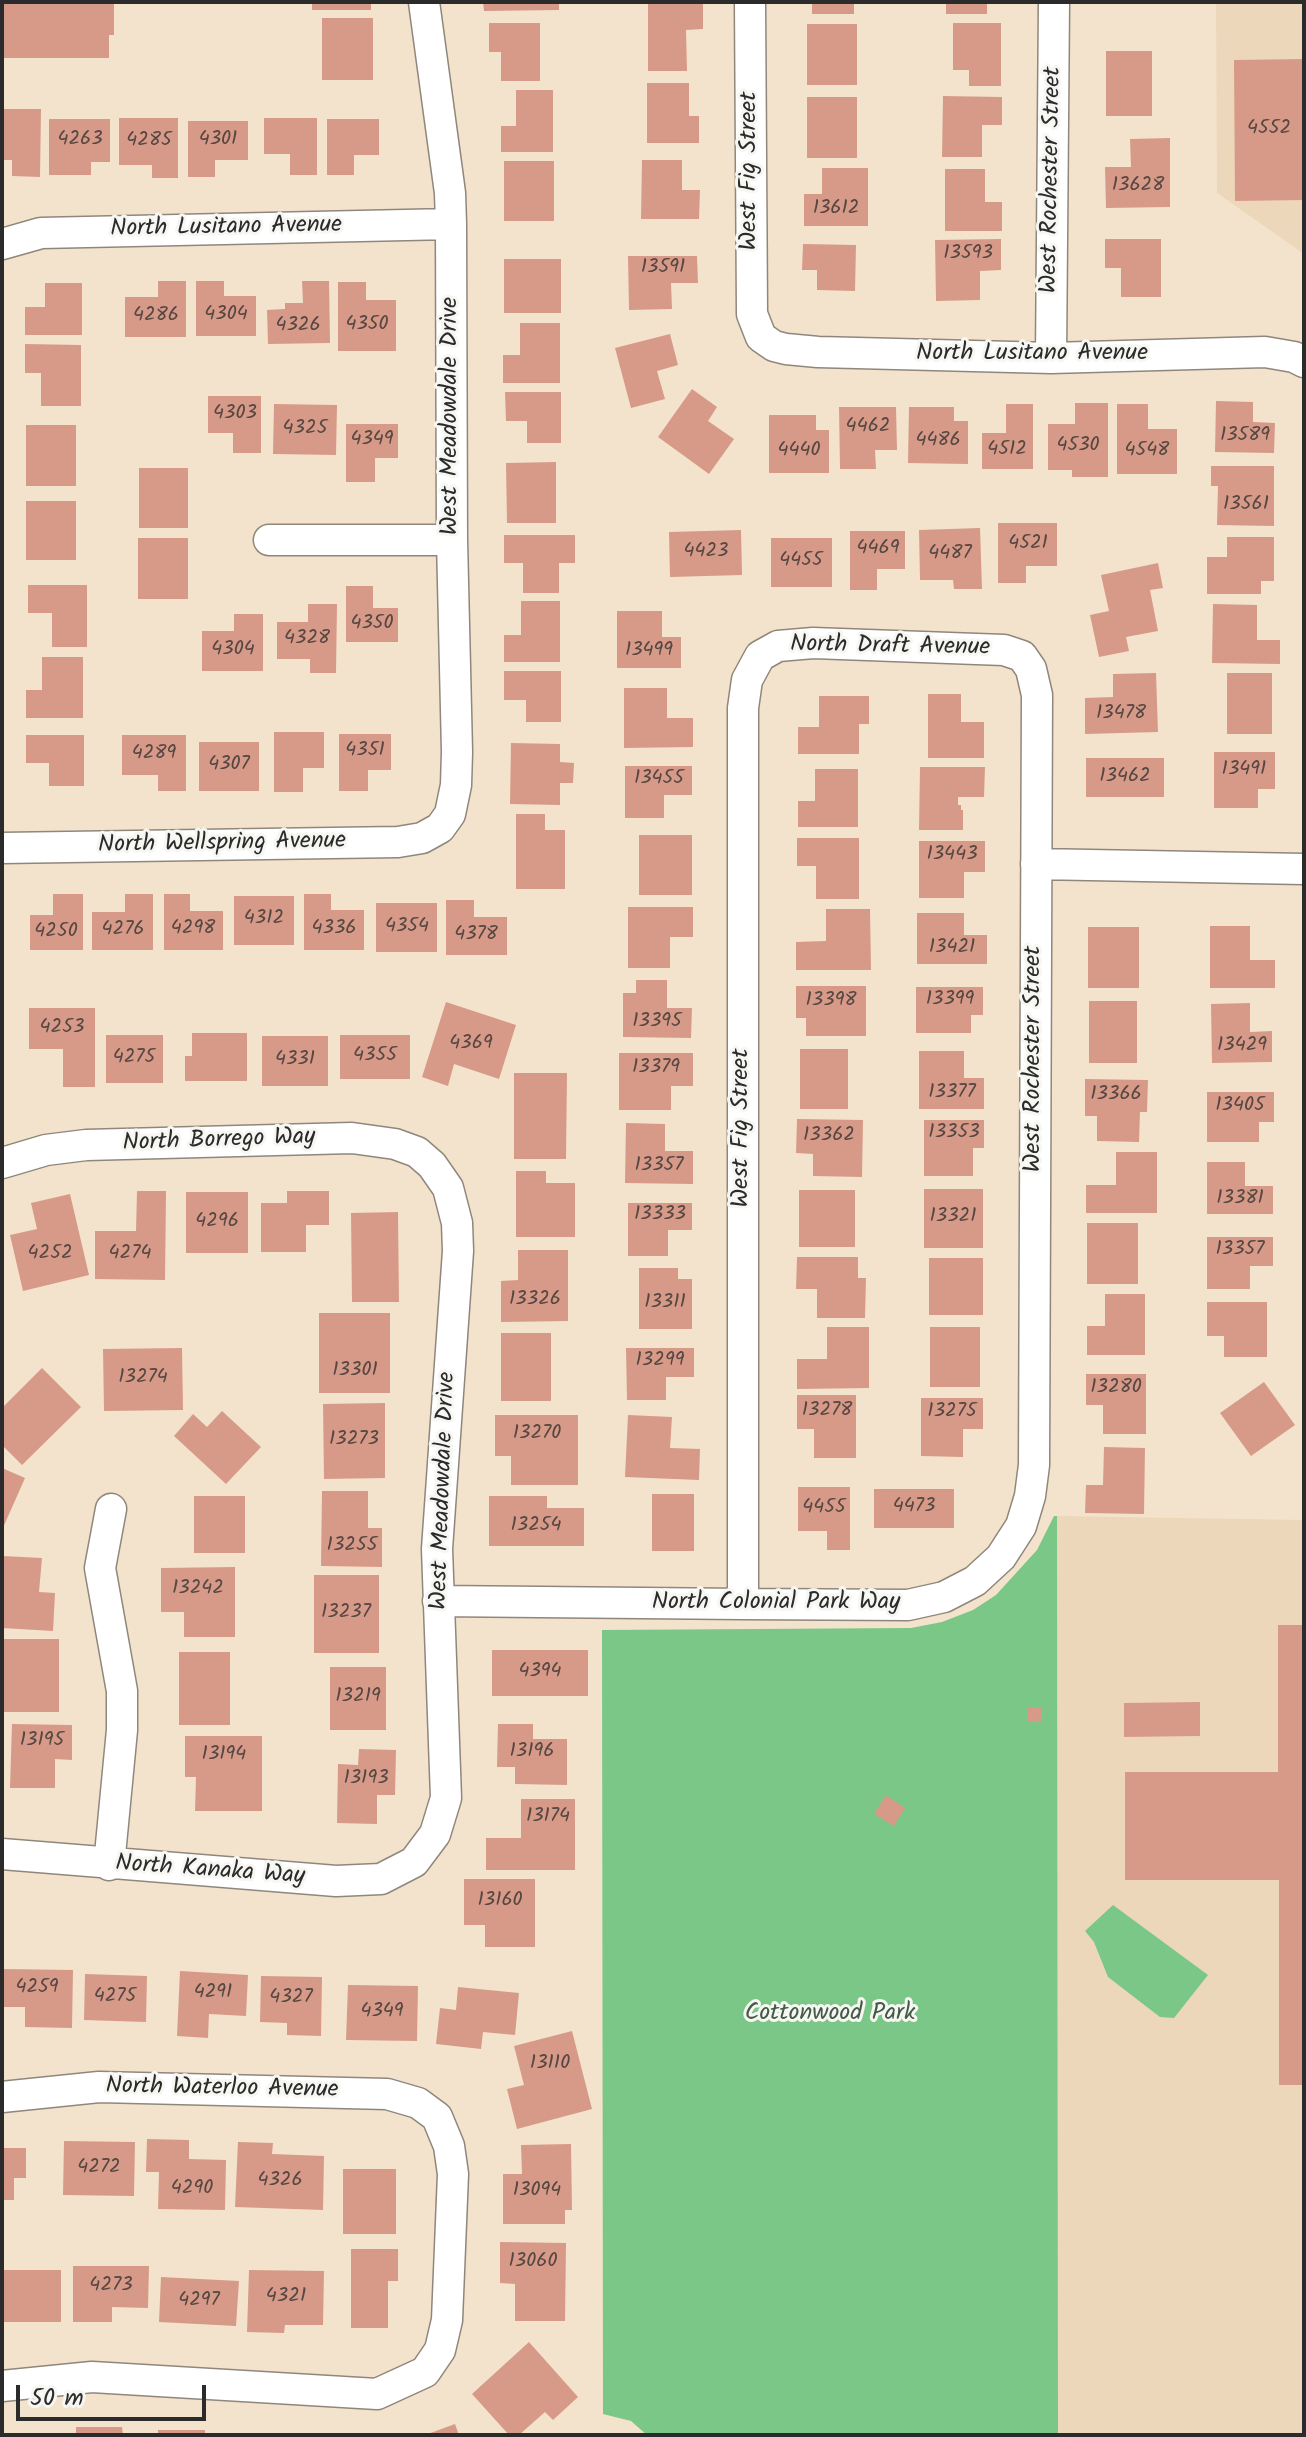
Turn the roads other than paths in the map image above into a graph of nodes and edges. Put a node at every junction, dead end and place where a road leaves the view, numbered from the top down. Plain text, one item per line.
1 (424, 2) edge
2 (750, 2) edge
3 (1054, 2) edge
4 (451, 224) junction
5 (2, 244) edge
6 (761, 337) joint
7 (1051, 358) junction
8 (1304, 362) edge
9 (269, 540) dead end
10 (452, 540) junction
11 (760, 656) joint
12 (1022, 656) joint
13 (440, 828) joint
14 (2, 848) edge
15 (1036, 864) junction
16 (1304, 869) edge
17 (4, 1155) edge
18 (432, 1165) joint
19 (1034, 1465) joint
20 (111, 1509) dead end
21 (438, 1601) junction
22 (743, 1604) junction
23 (2, 1854) edge
24 (414, 1862) joint
25 (109, 1865) junction
26 (2, 2097) edge
27 (2, 2386) edge

1 - 4 street, West Meadowdale Drive
2 - 6 street, West Fig Street
3 - 7 street, West Rochester Street
4 - 5 street, North Lusitano Avenue
4 - 10 street, West Meadowdale Drive
6 - 7 street, North Lusitano Avenue
7 - 8 street, North Lusitano Avenue
9 - 10 street
10 - 13 street, West Meadowdale Drive
11 - 12 street, North Draft Avenue
11 - 22 street, West Fig Street
12 - 15 street, West Rochester Street
13 - 14 street, North Wellspring Avenue
15 - 16 street
15 - 19 street, West Rochester Street
17 - 18 street, North Borrego Way
18 - 21 street, West Meadowdale Drive
19 - 22 street, North Colonial Park Way
20 - 25 street
21 - 22 street, North Colonial Park Way
21 - 24 street, West Meadowdale Drive
23 - 25 street, North Kanaka Way
24 - 25 street, North Kanaka Way
26 - 27 street, North Waterloo Avenue

